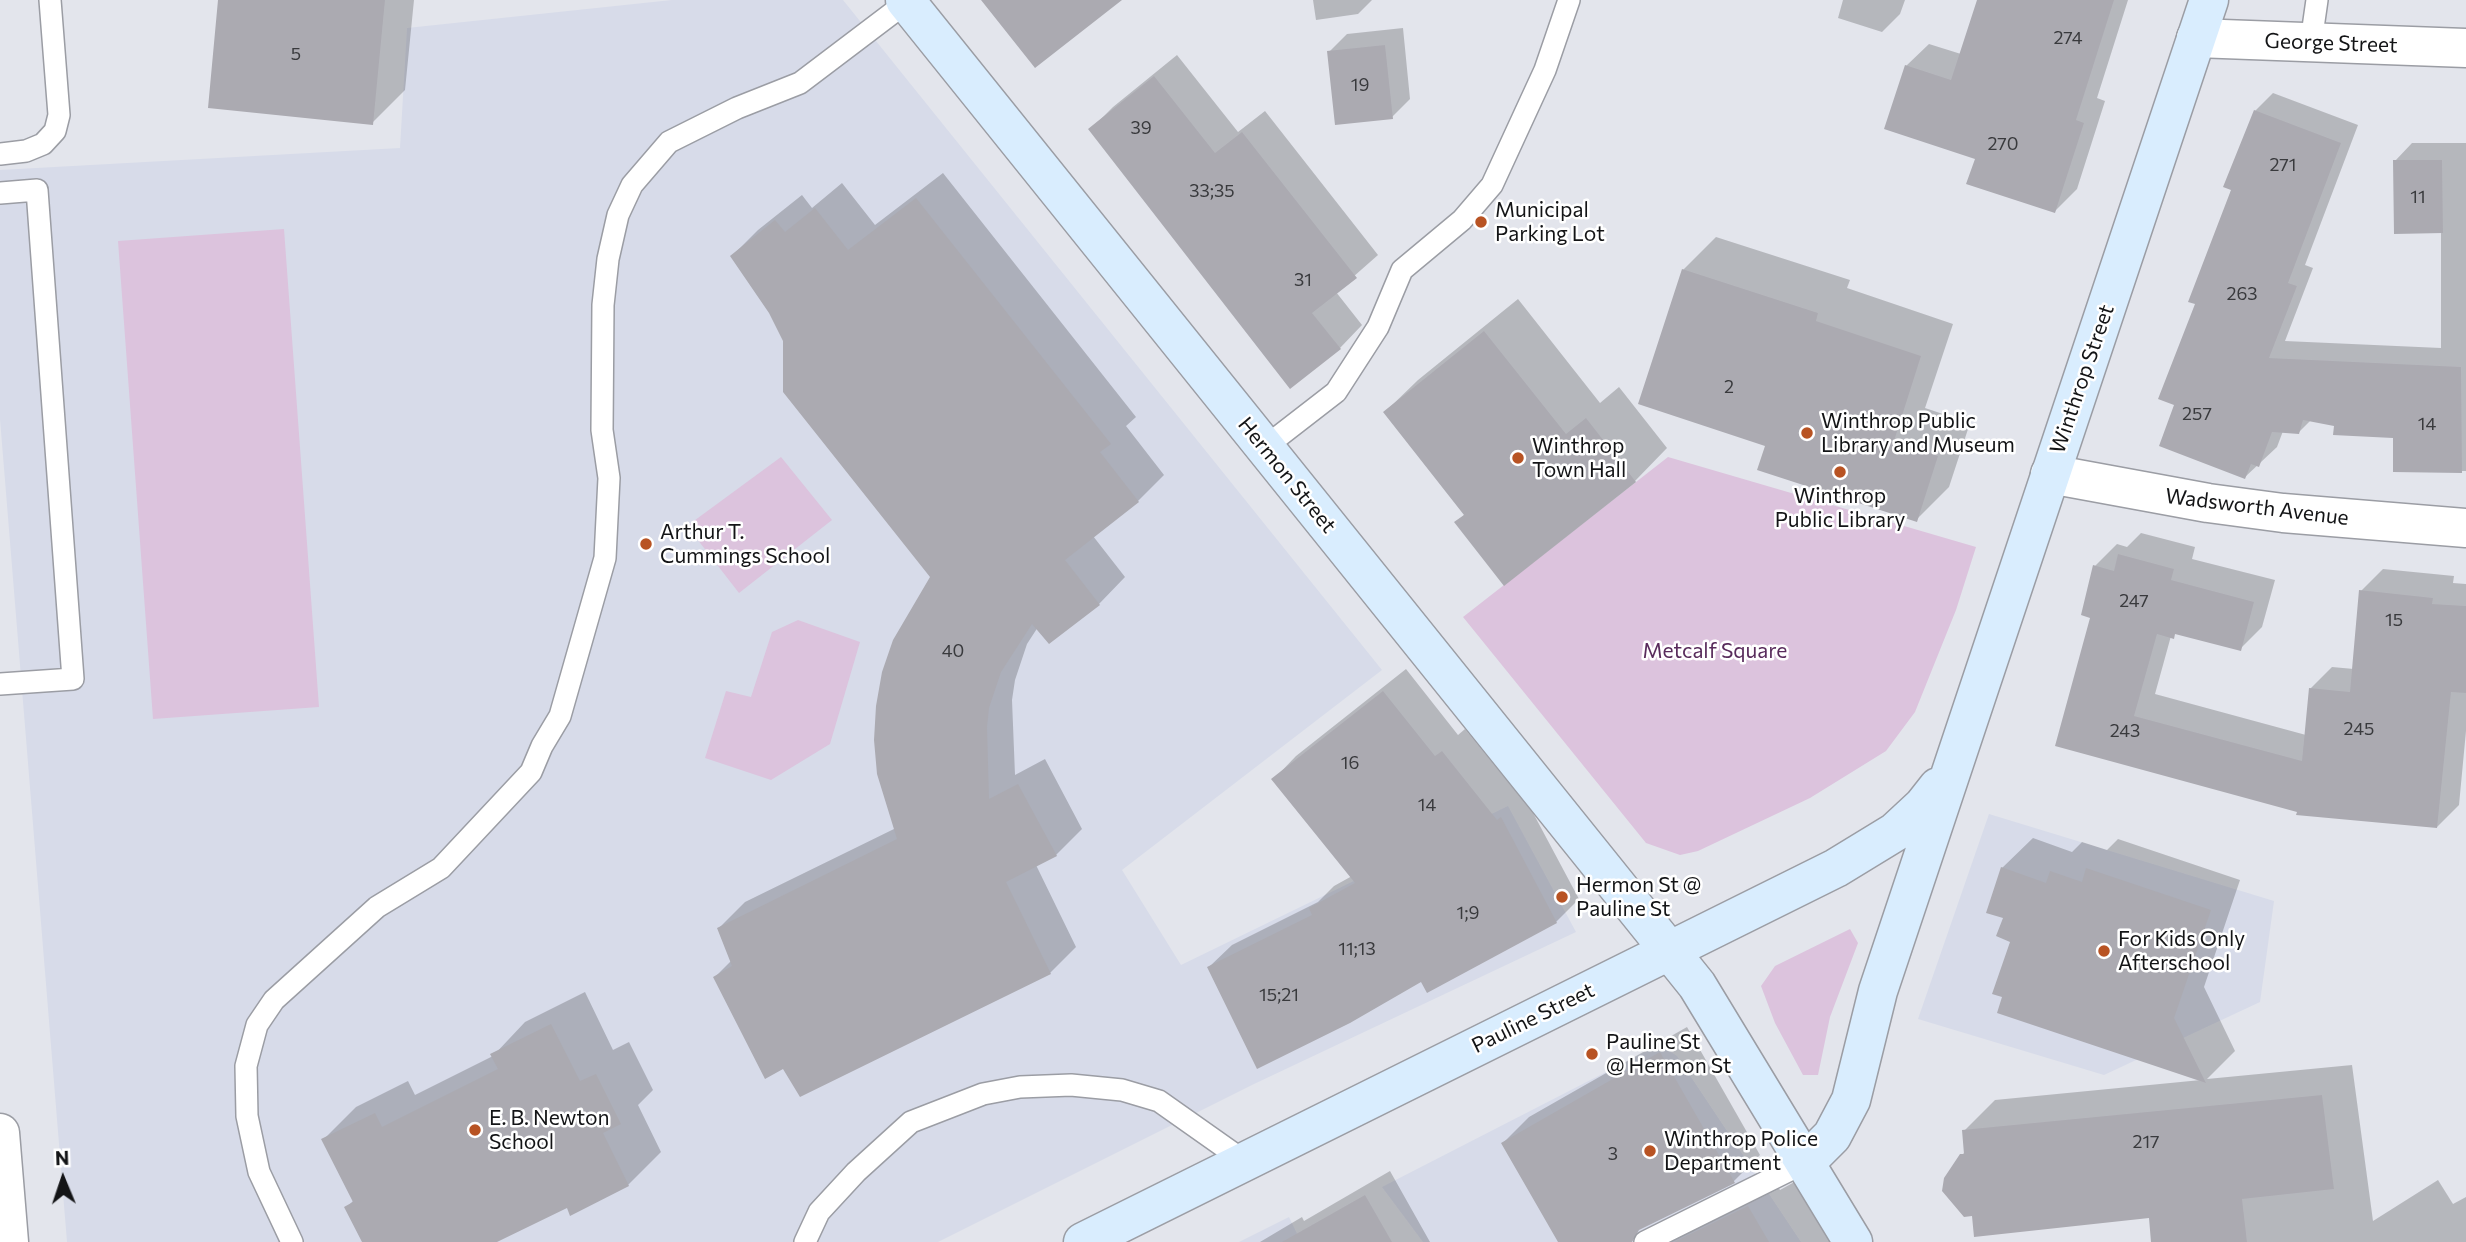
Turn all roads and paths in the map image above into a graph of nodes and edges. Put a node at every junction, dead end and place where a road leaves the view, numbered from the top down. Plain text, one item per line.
1 (50, 0) edge
2 (1569, 0) edge
3 (2209, 0) edge
4 (2317, 0) edge
5 (906, 1) edge
6 (2196, 38) junction
7 (2311, 42) junction
8 (2466, 48) edge
9 (0, 154) edge
10 (0, 193) edge
11 (1265, 447) junction
12 (2050, 474) junction
13 (2466, 528) edge
14 (0, 684) edge
15 (1955, 758) junction
16 (1670, 950) junction
17 (0, 1133) edge
18 (1244, 1161) junction
19 (1806, 1162) junction
20 (9, 1242) edge
21 (292, 1242) edge
22 (805, 1242) edge
23 (1083, 1242) edge
24 (1645, 1242) edge
25 (1853, 1242) edge

1 - 9 lane
2 - 11 lane
3 - 6 main road, Winthrop Street
4 - 7 lane
5 - 11 main road, Hermon Street
5 - 21 lane
6 - 7 street, George Street
6 - 12 main road, Winthrop Street
7 - 8 street, George Street
10 - 14 lane
11 - 16 main road, Hermon Street
12 - 13 street, Wadsworth Avenue
12 - 15 main road, Winthrop Street
15 - 16 main road, Pauline Street
15 - 19 main road
16 - 18 main road, Pauline Street
16 - 19 main road
17 - 20 street
18 - 22 lane
18 - 23 main road, Pauline Street
19 - 24 lane
19 - 25 main road

